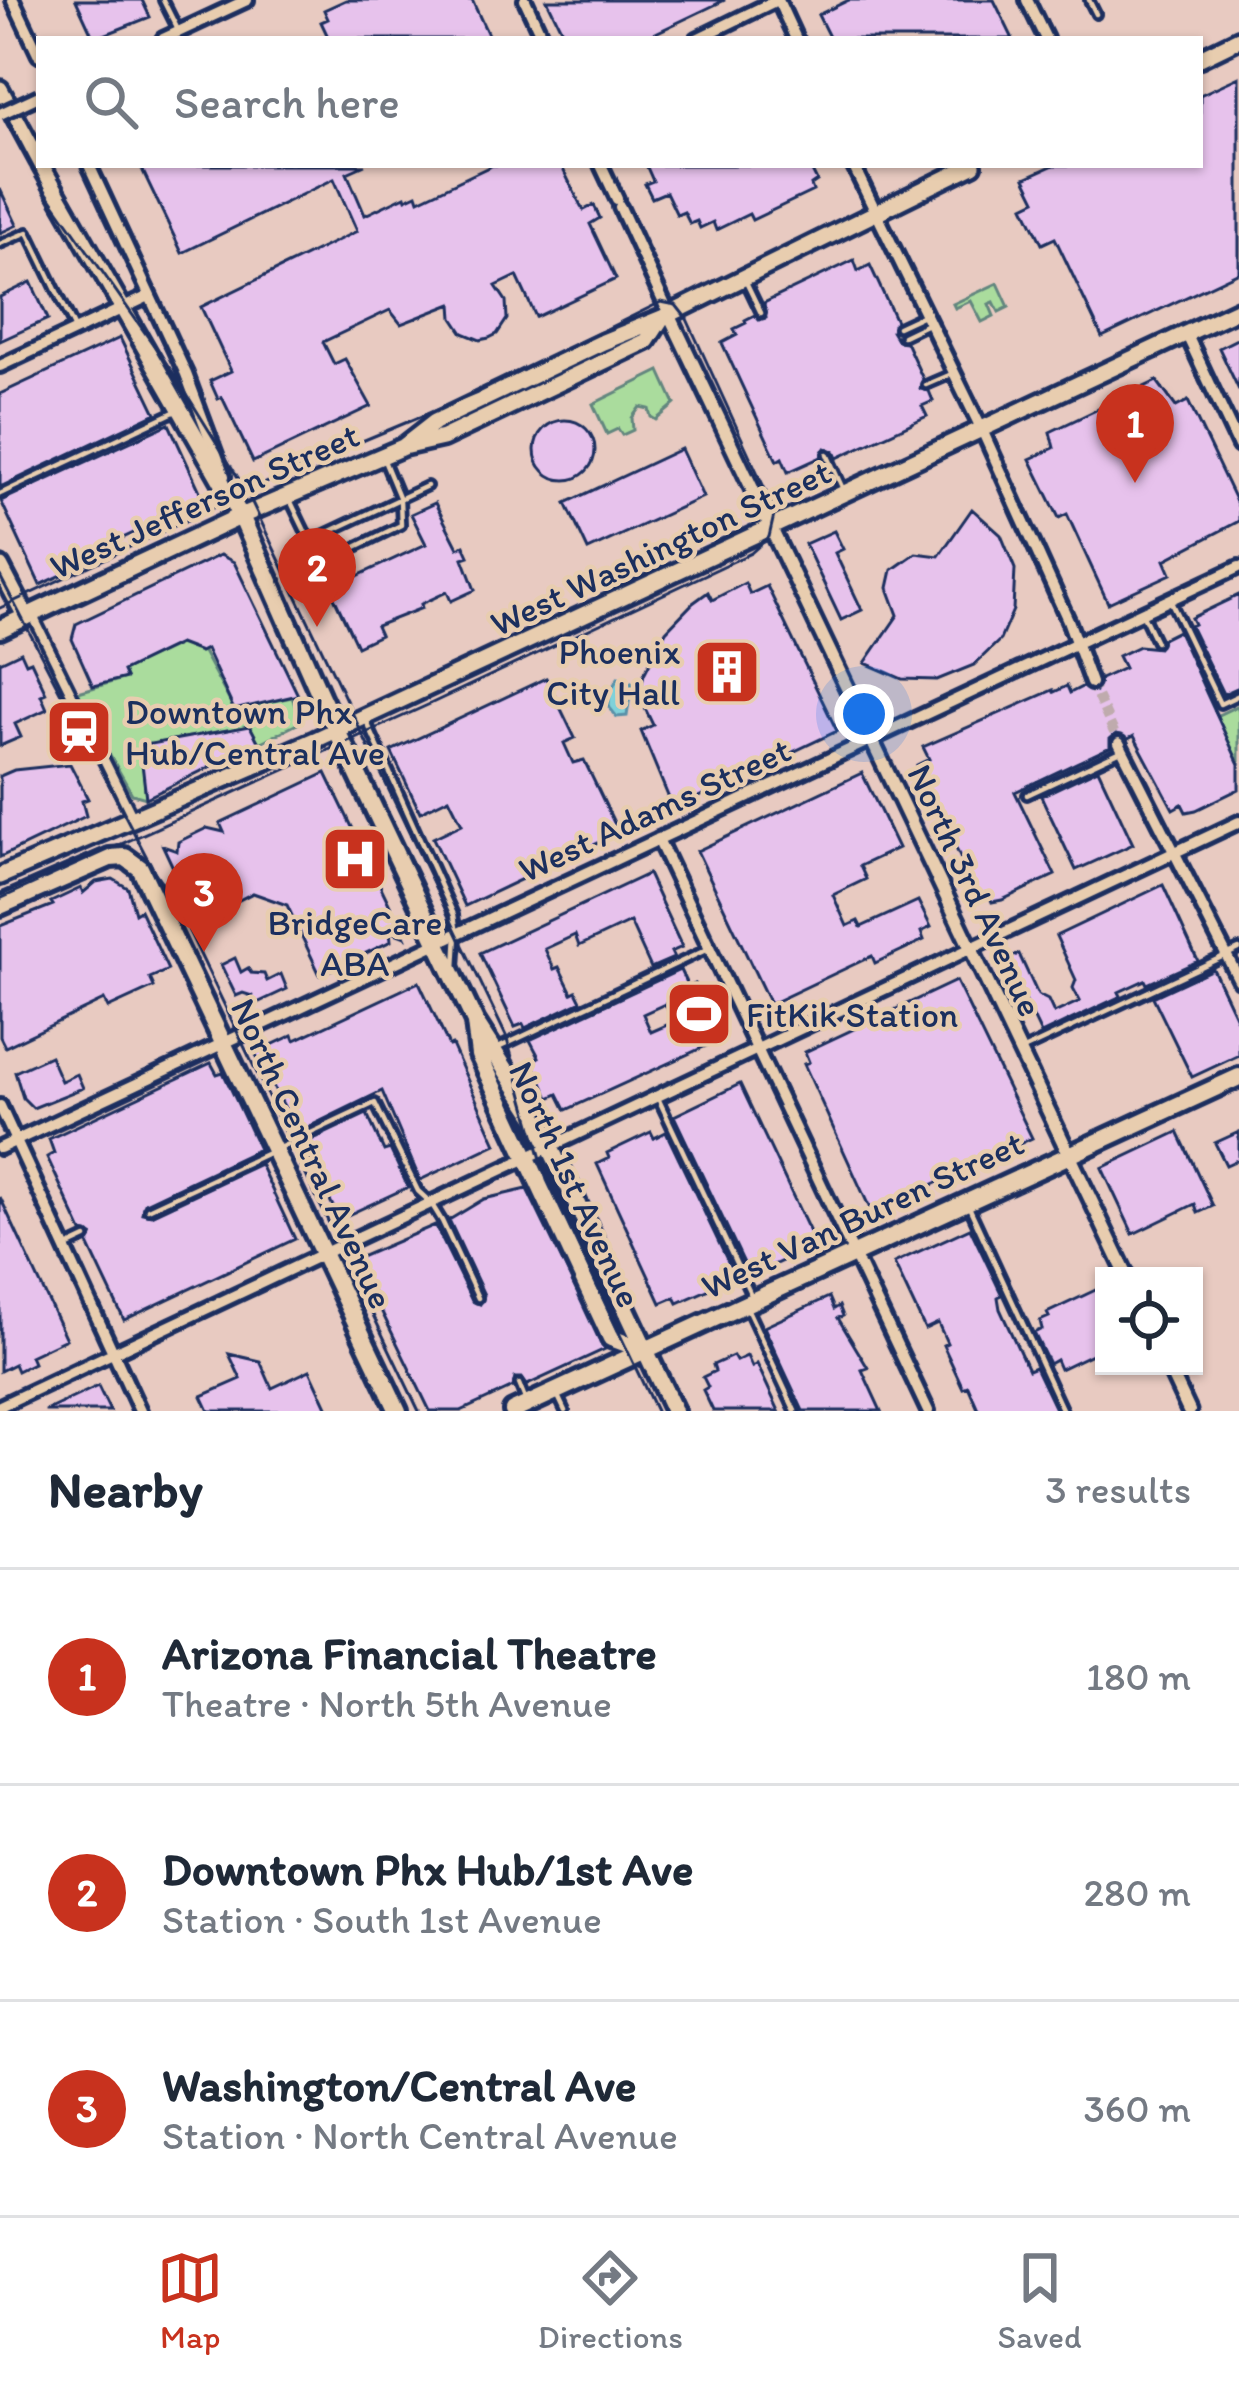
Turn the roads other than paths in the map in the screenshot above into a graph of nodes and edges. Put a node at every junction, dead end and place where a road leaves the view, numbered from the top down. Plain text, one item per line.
1 (13, 0) edge
2 (164, 0) edge
3 (247, 0) edge
4 (525, 0) edge
5 (777, 0) edge
6 (1027, 0) edge
7 (1089, 0) edge
8 (1096, 14) dead end
9 (178, 32) junction
10 (169, 36) edge
11 (542, 36) edge
12 (703, 36) edge
13 (795, 36) edge
14 (1045, 36) edge
15 (1239, 39) edge
16 (36, 49) edge
17 (1203, 57) edge
18 (0, 89) edge
19 (36, 97) edge
20 (0, 114) edge
21 (36, 156) edge
22 (43, 168) edge
23 (90, 168) edge
24 (602, 168) edge
25 (854, 168) edge
26 (967, 168) edge
27 (875, 212) junction
28 (0, 244) edge
29 (744, 276) junction
30 (149, 296) junction
31 (124, 308) junction
32 (1239, 309) edge
33 (761, 313) dead end
34 (666, 316) junction
35 (928, 318) junction
36 (898, 327) dead end
37 (76, 331) junction
38 (1186, 334) junction
39 (903, 336) dead end
40 (0, 366) edge
41 (955, 373) junction
42 (926, 385) dead end
43 (178, 410) junction
44 (982, 430) junction
45 (1239, 446) edge
46 (826, 454) dead end
47 (382, 455) junction
48 (427, 486) dead end
49 (230, 490) junction
50 (0, 494) edge
51 (845, 494) junction
52 (288, 497) junction
53 (400, 499) junction
54 (241, 516) junction
55 (773, 529) junction
56 (310, 541) junction
57 (0, 567) edge
58 (1239, 567) edge
59 (0, 584) edge
60 (1170, 600) junction
61 (1142, 613) junction
62 (25, 617) junction
63 (0, 628) edge
64 (1156, 642) dead end
65 (1076, 644) junction
66 (1091, 683) tunnel mouth
67 (1239, 695) edge
68 (364, 716) junction
69 (337, 729) junction
70 (873, 741) junction
71 (1121, 747) joint
72 (1027, 795) dead end
73 (134, 819) junction
74 (1239, 822) edge
75 (658, 839) junction
76 (1173, 854) junction
77 (0, 876) edge
78 (0, 907) edge
79 (458, 934) junction
80 (439, 943) junction
81 (710, 948) junction
82 (970, 949) junction
83 (1233, 952) edge
84 (454, 974) junction
85 (1239, 980) edge
86 (475, 1022) junction
87 (224, 1043) junction
88 (495, 1049) junction
89 (757, 1049) junction
90 (1019, 1052) junction
91 (1239, 1077) edge
92 (657, 1096) junction
93 (0, 1106) edge
94 (16, 1141) junction
95 (551, 1147) junction
96 (0, 1148) edge
97 (275, 1150) junction
98 (1070, 1154) junction
99 (527, 1157) junction
100 (967, 1201) junction
101 (431, 1203) junction
102 (148, 1209) dead end
103 (86, 1238) dead end
104 (64, 1249) junction
105 (324, 1253) junction
106 (854, 1254) junction
107 (1122, 1267) edge
108 (478, 1298) dead end
109 (750, 1303) junction
110 (646, 1351) junction
111 (113, 1353) junction
112 (1172, 1375) edge
113 (518, 1384) dead end
114 (556, 1392) junction
115 (0, 1406) edge
116 (520, 1408) edge
117 (140, 1411) edge
118 (398, 1411) edge
119 (565, 1411) edge
120 (674, 1411) edge
121 (795, 1411) edge
122 (928, 1411) edge
123 (1063, 1411) edge
124 (1189, 1411) edge

1 - 16 street
2 - 9 lane
3 - 9 street
4 - 11 street
5 - 12 street
5 - 13 street
6 - 14 street
7 - 8 lane
9 - 10 street
15 - 17 main road
18 - 21 main road
19 - 20 street, bridge
22 - 31 main road
23 - 30 street
24 - 34 street
25 - 27 street
26 - 27 main road, West Jefferson Street
27 - 29 main road, West Jefferson Street
27 - 35 street
28 - 37 lane
29 - 33 lane
29 - 34 main road, West Jefferson Street
30 - 31 street
30 - 49 street
31 - 37 street
31 - 43 main road
32 - 38 main road, West Washington Street
34 - 47 main road, West Jefferson Street
34 - 55 street, North 3rd Avenue
35 - 36 lane
35 - 39 lane
35 - 41 street
37 - 40 street
38 - 44 main road, West Washington Street
38 - 45 street
41 - 42 lane
41 - 44 street
43 - 49 main road
43 - 50 lane
44 - 51 main road, West Washington Street
44 - 65 street
46 - 51 lane
47 - 52 main road, West Jefferson Street
47 - 53 lane
48 - 53 lane
49 - 54 main road
51 - 55 main road, West Washington Street
52 - 54 main road, West Jefferson Street
52 - 56 lane
53 - 56 lane
53 - 56 lane
54 - 62 main road, West Jefferson Street
54 - 69 main road, North 1st Avenue
55 - 68 main road, West Washington Street
55 - 70 street, North 3rd Avenue
57 - 62 main road
58 - 60 street, West Adams Street
59 - 62 main road
60 - 61 street, West Adams Street
60 - 67 lane
61 - 64 lane
61 - 65 street, West Adams Street
62 - 63 main road, West Jefferson Street
62 - 73 street
65 - 66 street
65 - 70 street, West Adams Street
68 - 69 main road, West Washington Street
68 - 79 lane
69 - 73 main road, West Washington Street
69 - 80 main road, North 1st Avenue
70 - 75 street, West Adams Street
70 - 82 street, North 3rd Avenue
71 - 72 lane
71 - 76 street
73 - 77 main road, West Washington Street
74 - 76 street
75 - 79 street, West Adams Street
75 - 81 street
76 - 82 street
76 - 83 street
78 - 87 main road, North Central Avenue
79 - 80 street, West Adams Street
79 - 84 lane
80 - 84 main road, North 1st Avenue
80 - 87 street, West Adams Street
81 - 88 lane
81 - 89 street
82 - 89 street
82 - 90 street, North 3rd Avenue
83 - 85 street
83 - 90 lane
84 - 86 main road, North 1st Avenue
86 - 88 main road, North 1st Avenue
86 - 99 main road, North 1st Avenue
87 - 94 street, West Adams Street
87 - 97 main road, North Central Avenue
88 - 95 main road, North 1st Avenue
89 - 92 street
89 - 106 street
90 - 98 street, North 3rd Avenue
91 - 98 main road, West Van Buren Street
92 - 95 street
92 - 109 lane
93 - 94 street
94 - 96 street, West Adams Street
94 - 104 street
95 - 99 street
95 - 110 main road, North 1st Avenue
97 - 101 lane
97 - 102 lane
97 - 105 main road, North Central Avenue
98 - 100 main road, West Van Buren Street
98 - 107 street, North 3rd Avenue
99 - 101 street
99 - 110 main road, North 1st Avenue
100 - 106 main road, West Van Buren Street
100 - 123 lane
101 - 105 street
101 - 108 lane
103 - 104 lane
104 - 111 street
105 - 111 street
105 - 118 main road, North Central Avenue
106 - 109 main road, West Van Buren Street
106 - 122 street
109 - 110 main road, West Van Buren Street
109 - 121 lane
110 - 114 main road, West Van Buren Street
110 - 120 main road, North 1st Avenue
111 - 115 street
111 - 117 street
112 - 124 street
113 - 116 lane
114 - 116 main road, West Van Buren Street
114 - 119 lane

